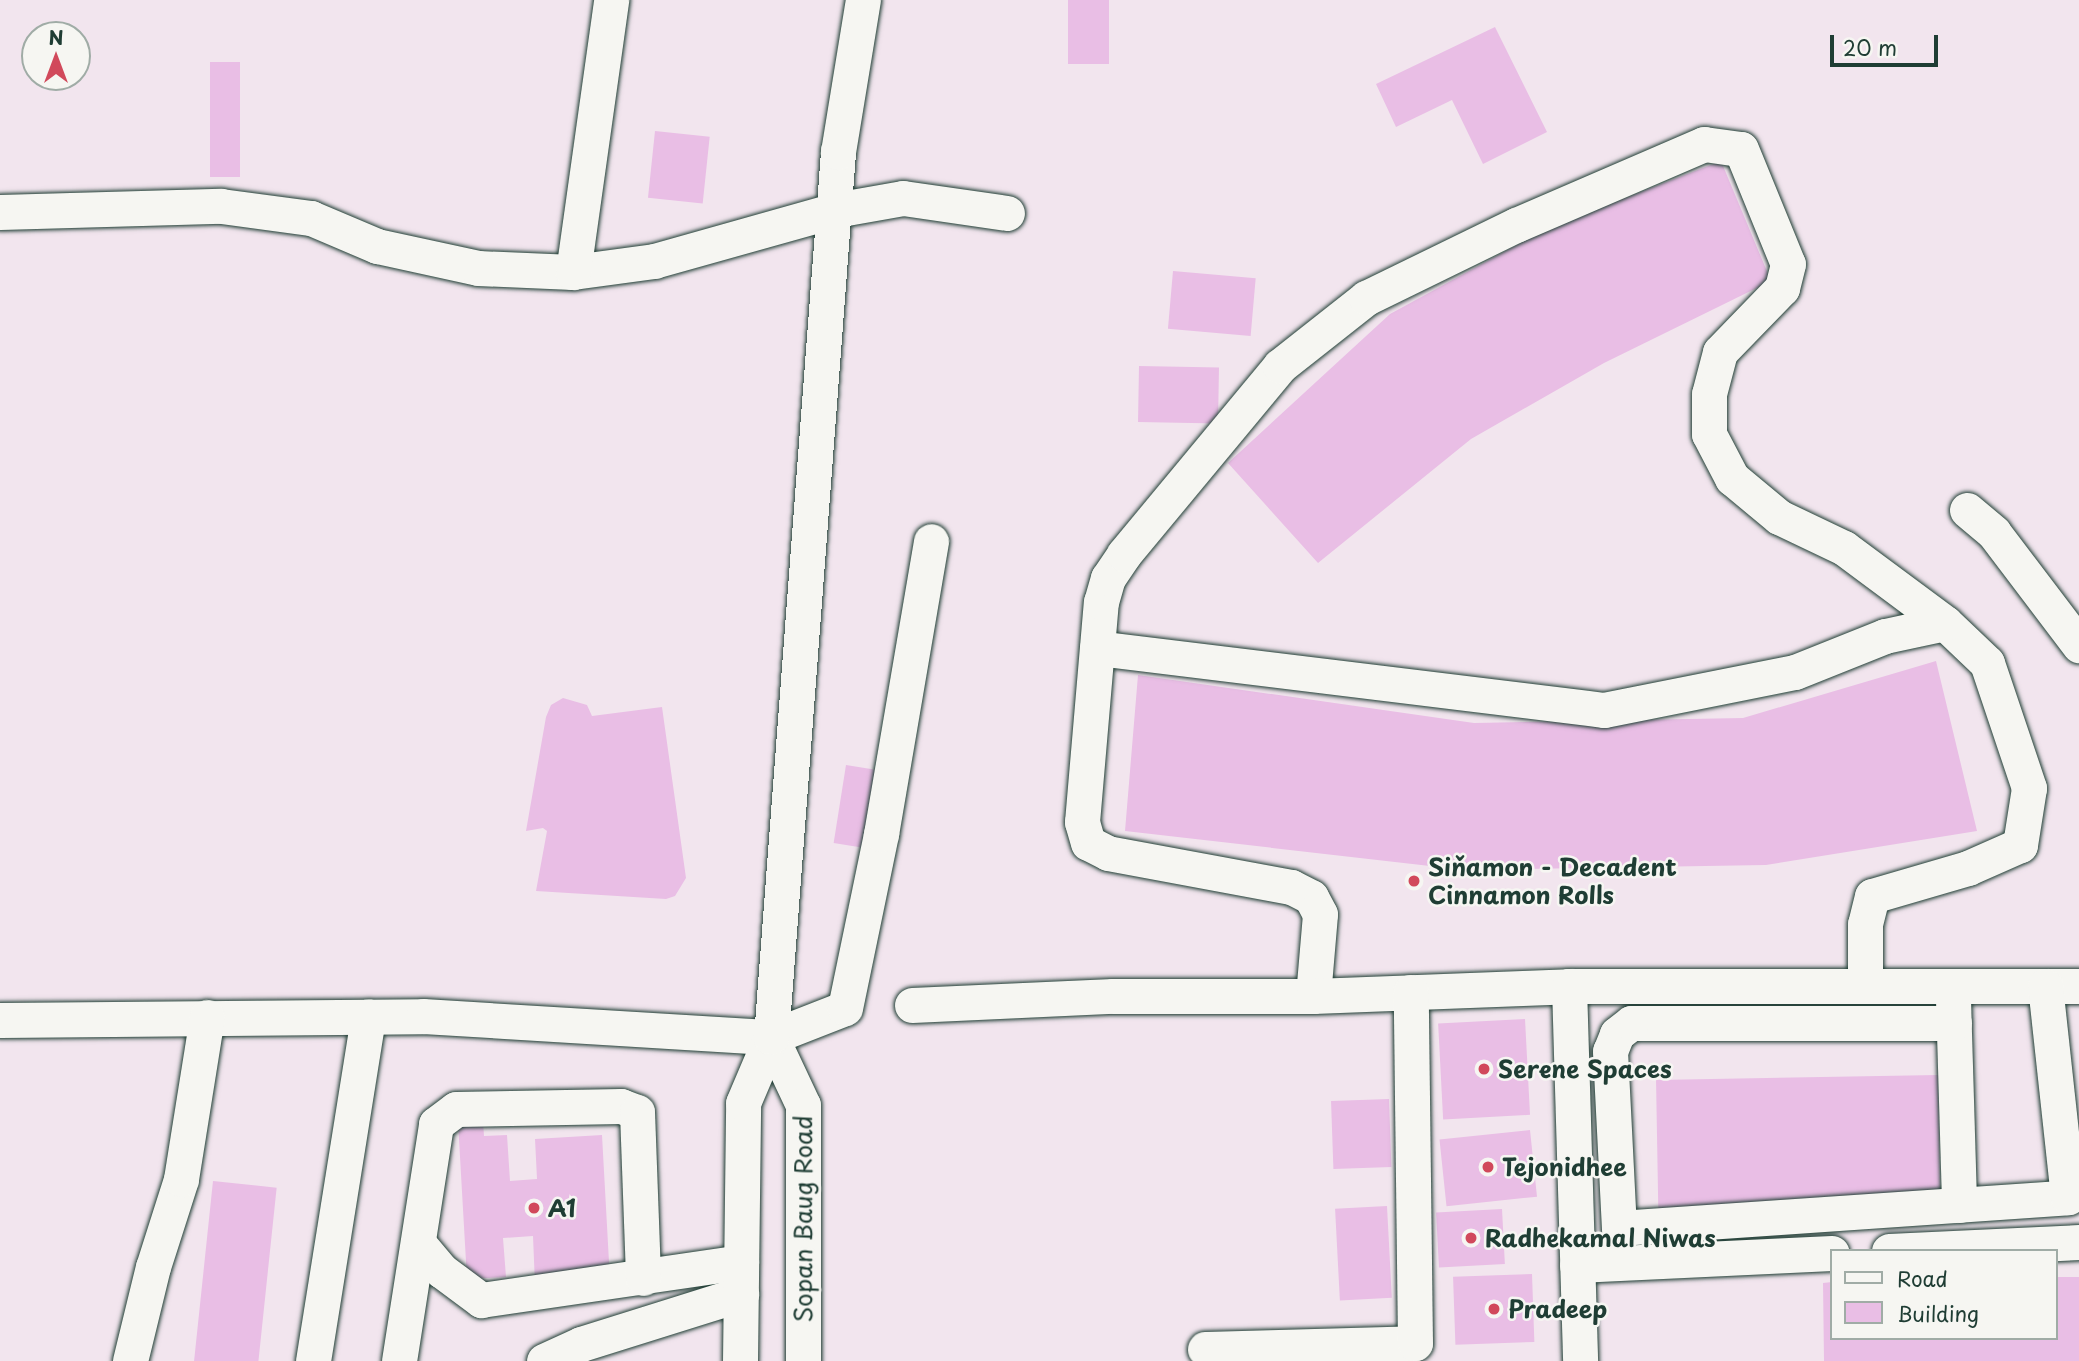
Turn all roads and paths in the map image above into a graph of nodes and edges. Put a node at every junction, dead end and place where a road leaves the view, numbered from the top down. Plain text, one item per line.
1 (611, 0) edge
2 (863, 0) edge
3 (835, 210) junction
4 (0, 212) edge
5 (1007, 213) dead end
6 (573, 272) junction
7 (1968, 510) dead end
8 (931, 541) dead end
9 (1945, 623) junction
10 (2079, 645) edge
11 (1097, 648) junction
12 (1569, 986) junction
13 (1865, 986) junction
14 (1953, 986) junction
15 (2045, 986) junction
16 (2079, 986) edge
17 (1411, 992) junction
18 (1313, 996) junction
19 (912, 1005) dead end
20 (368, 1016) junction
21 (207, 1017) junction
22 (0, 1020) edge
23 (1954, 1023) junction
24 (771, 1037) junction
25 (2073, 1197) edge
26 (1959, 1205) junction
27 (2079, 1242) edge
28 (419, 1244) junction
29 (1931, 1249) edge
30 (1830, 1253) edge
31 (1577, 1265) junction
32 (643, 1278) junction
33 (741, 1278) junction
34 (1205, 1349) dead end
35 (130, 1361) edge
36 (313, 1361) edge
37 (399, 1361) edge
38 (544, 1361) edge
39 (740, 1361) edge
40 (803, 1361) edge
41 (1580, 1361) edge

1 - 6 street
2 - 3 street
3 - 5 street
3 - 6 street
3 - 24 street
4 - 6 street
7 - 10 street
8 - 24 street
9 - 11 street
9 - 11 street
9 - 13 street
11 - 18 street
12 - 13 street
12 - 17 street
12 - 31 street
13 - 14 street
14 - 15 street
14 - 23 street
15 - 16 street
15 - 25 street
17 - 18 street
17 - 34 street
18 - 19 street
20 - 21 street
20 - 24 street
20 - 36 street
21 - 22 street
21 - 35 street
23 - 26 street
23 - 26 street
24 - 33 street
24 - 40 street, Sopan Baug Road
25 - 26 street
27 - 29 street
28 - 32 street
28 - 32 street
28 - 37 street
30 - 31 street
31 - 41 street
32 - 33 street
33 - 38 street
33 - 39 street

